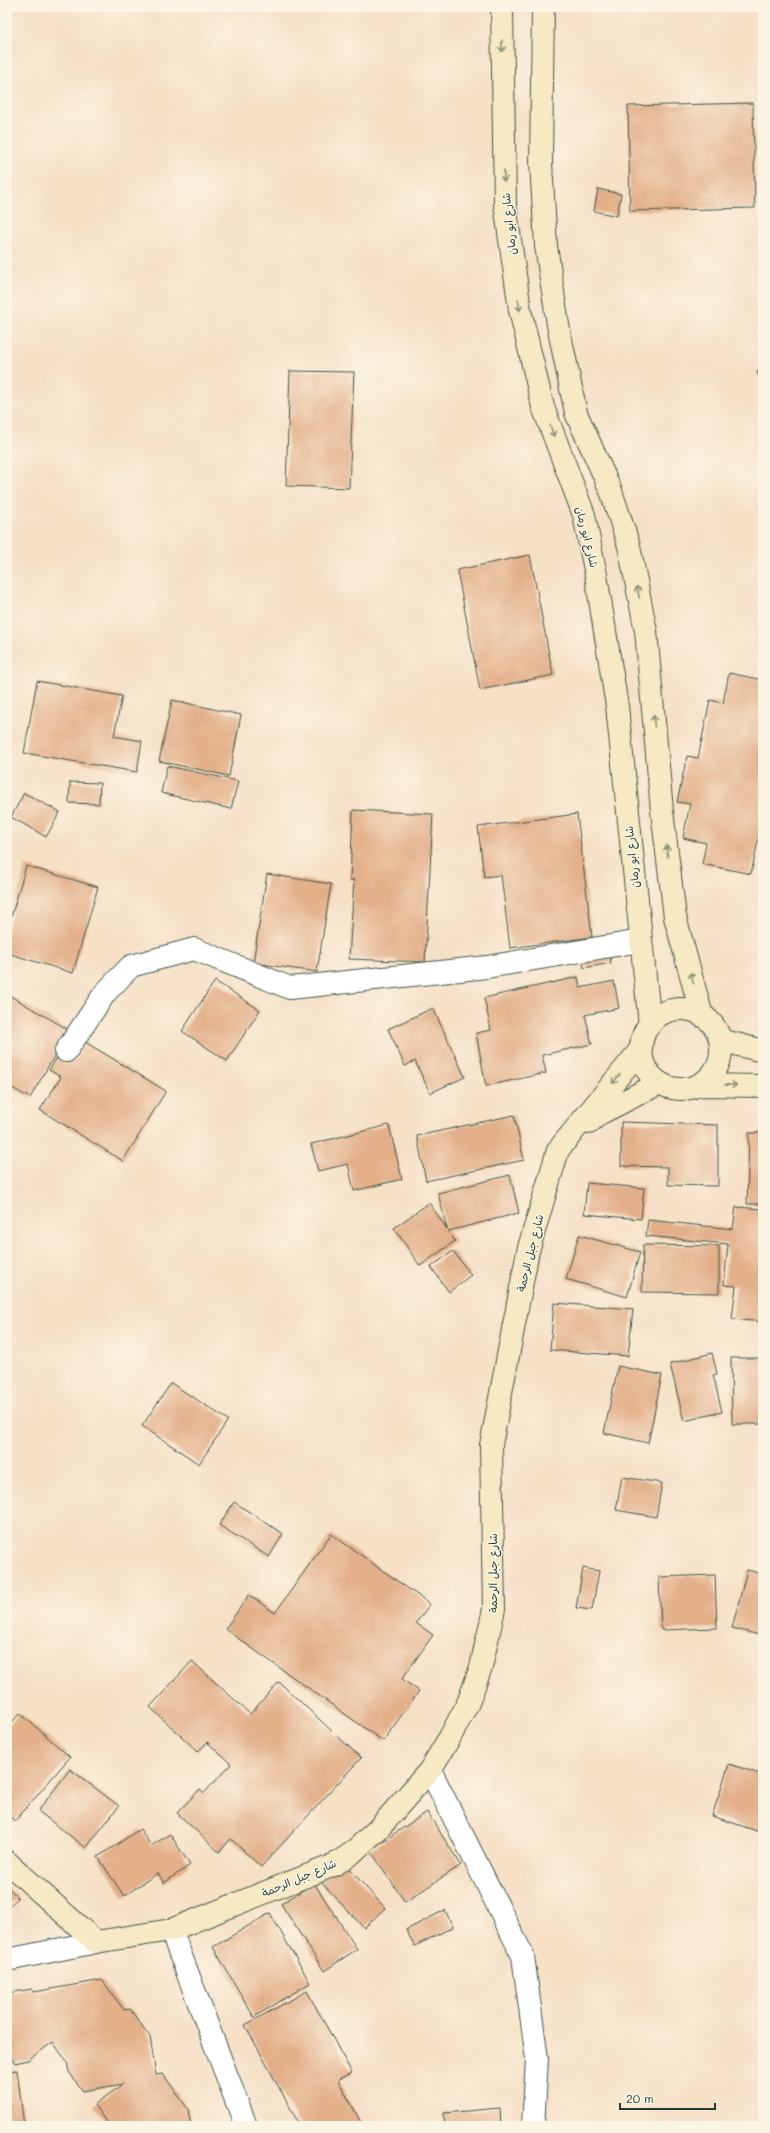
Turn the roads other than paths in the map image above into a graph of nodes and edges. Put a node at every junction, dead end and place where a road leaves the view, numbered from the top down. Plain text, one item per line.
1 (502, 7) edge
2 (543, 7) edge
3 (640, 941) junction
4 (702, 1016) junction
5 (650, 1025) junction
6 (720, 1040) junction
7 (641, 1049) junction
8 (66, 1051) dead end
9 (763, 1051) edge
10 (660, 1083) junction
11 (700, 1085) junction
12 (763, 1086) edge
13 (558, 1150) junction
14 (430, 1770) junction
15 (7, 1862) edge
16 (171, 1930) junction
17 (96, 1942) junction
18 (7, 1960) edge
19 (246, 2126) edge
20 (533, 2126) edge

1 -> 3 main road, شارع ابو رمان
4 -> 2 main road
3 - 5 main road, شارع ابو رمان
3 - 8 street
4 - 5 main road
4 - 6 main road
5 - 7 main road
6 - 9 main road
6 - 11 main road
7 - 10 main road
7 -> 13 main road
10 - 11 main road
10 - 13 main road
11 -> 12 main road
13 - 14 main road, شارع جبل الرحمة
14 - 16 main road, شارع جبل الرحمة
14 - 20 street
15 - 17 main road
16 - 17 main road, شارع جبل الرحمة
16 - 19 street
17 - 18 street

